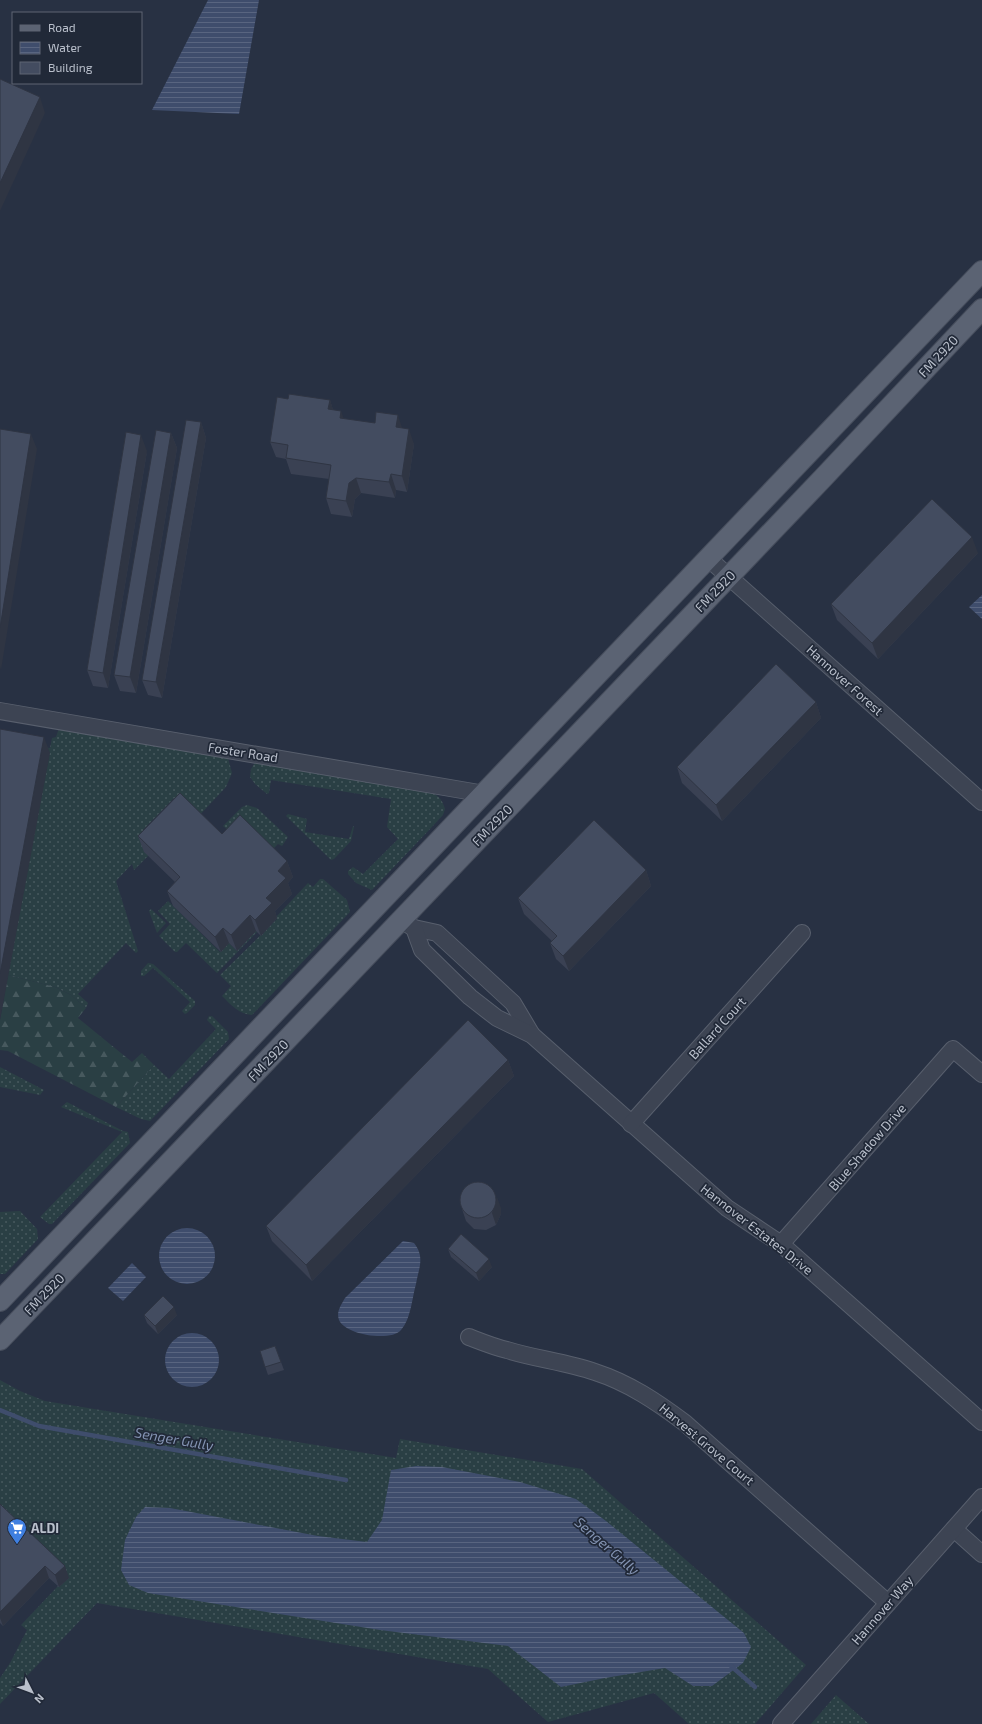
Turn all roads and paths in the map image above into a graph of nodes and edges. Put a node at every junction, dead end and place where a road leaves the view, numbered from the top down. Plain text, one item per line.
1 (982, 271) edge
2 (982, 309) edge
3 (708, 559) junction
4 (729, 576) junction
5 (0, 711) edge
6 (485, 794) junction
7 (982, 802) edge
8 (407, 924) junction
9 (802, 933) dead end
10 (532, 1035) junction
11 (982, 1074) edge
12 (631, 1124) junction
13 (781, 1244) junction
14 (0, 1301) edge
15 (3, 1336) edge
16 (469, 1337) dead end
17 (982, 1422) edge
18 (982, 1496) edge
19 (954, 1529) junction
20 (982, 1554) edge
21 (888, 1604) junction
22 (781, 1724) edge

1 - 3 main road, FM 2920 / FM 2920
2 - 4 main road, FM 2920 / FM 2920
3 - 4 street, Hannover Forest
3 - 6 main road, FM 2920 / FM 2920
4 - 7 street, Hannover Forest
4 - 8 main road, FM 2920 / FM 2920
5 - 6 street, Foster Road
6 - 14 main road, FM 2920 / FM 2920
8 - 10 street, Hannover Estates Drive
8 - 10 street, Hannover Estates Drive
8 - 15 main road, FM 2920 / FM 2920
9 - 12 street, Ballard Court
10 - 12 street, Hannover Estates Drive
11 - 13 street, Blue Shadow Drive
12 - 13 street, Hannover Estates Drive
13 - 17 street, Hannover Estates Drive
16 - 21 street, Harvest Grove Court
18 - 19 street, Hannover Way
19 - 20 street
19 - 21 street, Hannover Way
21 - 22 street, Hannover Way

